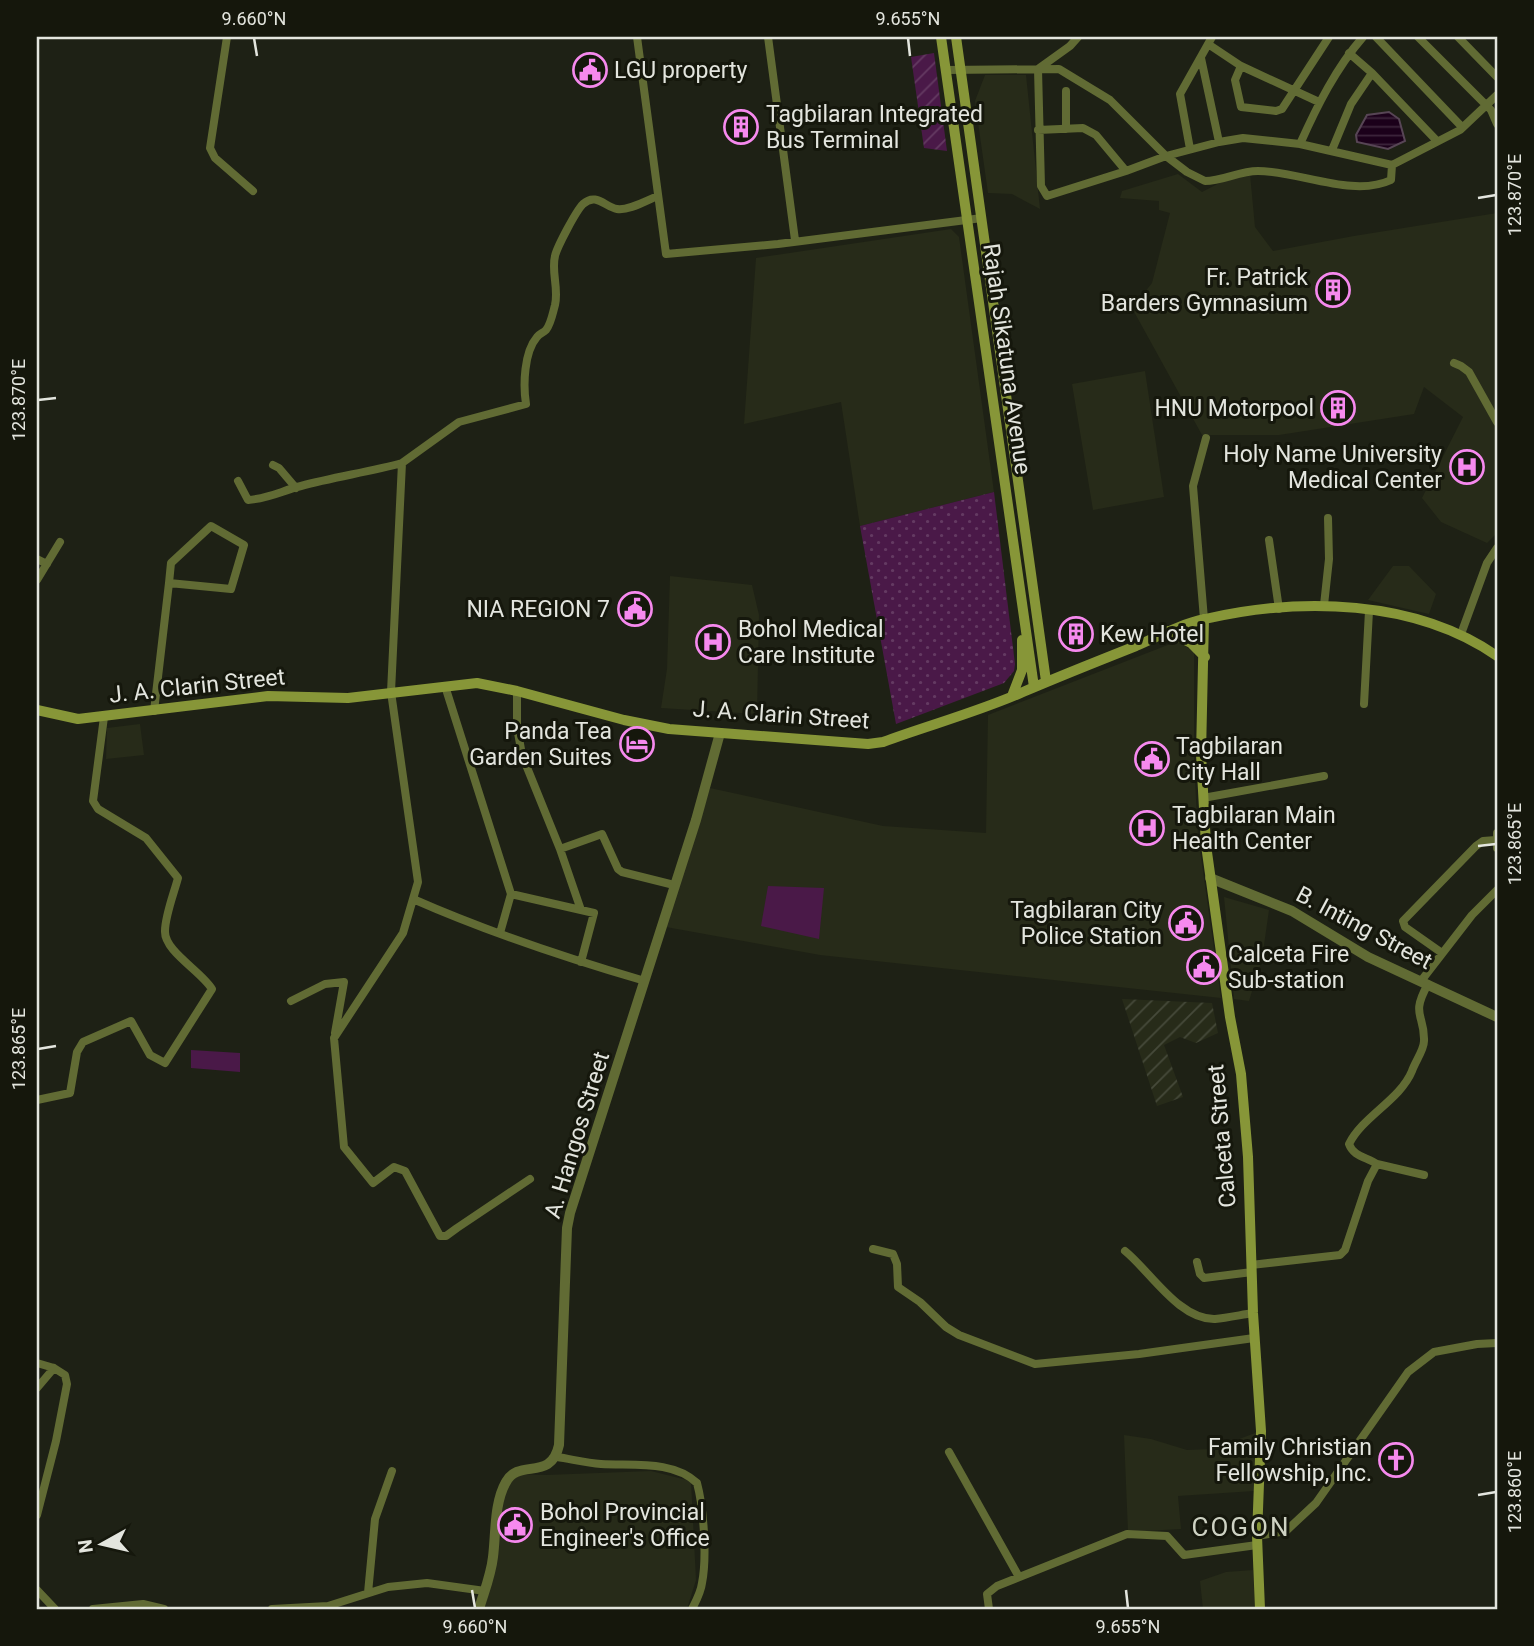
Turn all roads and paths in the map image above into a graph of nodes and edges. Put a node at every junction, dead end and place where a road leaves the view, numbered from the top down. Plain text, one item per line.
1 (227, 37) edge
2 (637, 37) edge
3 (768, 37) edge
4 (941, 37) edge
5 (956, 37) edge
6 (1079, 37) edge
7 (1329, 37) edge
8 (1363, 37) edge
9 (1376, 37) edge
10 (1418, 37) edge
11 (1458, 37) edge
12 (1210, 40) edge
13 (1349, 53) junction
14 (1200, 58) junction
15 (1241, 66) junction
16 (961, 69) junction
17 (1038, 69) junction
18 (946, 70) junction
19 (1372, 73) junction
20 (1497, 77) edge
21 (1293, 90) junction
22 (1066, 91) dead end
23 (1497, 95) edge
24 (1319, 102) junction
25 (1484, 105) junction
26 (1497, 124) edge
27 (1462, 127) junction
28 (1066, 129) junction
29 (1038, 130) junction
30 (1437, 141) junction
31 (1219, 142) junction
32 (1300, 144) junction
33 (1190, 149) junction
34 (1332, 150) junction
35 (1166, 156) junction
36 (1392, 165) junction
37 (1126, 171) junction
38 (253, 191) dead end
39 (658, 196) junction
40 (979, 199) junction
41 (964, 200) junction
42 (982, 218) junction
43 (966, 220) junction
44 (795, 240) junction
45 (1454, 363) dead end
46 (1495, 412) edge
47 (1497, 422) edge
48 (1206, 438) dead end
49 (402, 463) junction
50 (273, 465) dead end
51 (238, 481) dead end
52 (296, 488) junction
53 (1020, 492) junction
54 (1006, 496) junction
55 (1328, 518) dead end
56 (1269, 540) dead end
57 (60, 542) dead end
58 (1497, 548) edge
59 (37, 559) edge
60 (47, 564) junction
61 (37, 580) edge
62 (169, 583) junction
63 (1324, 605) junction
64 (1279, 609) junction
65 (1369, 611) junction
66 (1204, 619) junction
67 (1026, 631) junction
68 (1168, 631) junction
69 (1461, 634) junction
70 (1497, 656) edge
71 (1205, 657) junction
72 (1046, 681) junction
73 (445, 686) junction
74 (1034, 687) junction
75 (517, 691) junction
76 (391, 692) junction
77 (1012, 696) junction
78 (1364, 704) dead end
79 (37, 710) edge
80 (154, 711) junction
81 (104, 717) junction
82 (720, 733) junction
83 (1324, 776) dead end
84 (1203, 798) junction
85 (1497, 840) edge
86 (560, 849) junction
87 (1210, 878) junction
88 (674, 885) junction
89 (1497, 891) edge
90 (511, 894) junction
91 (413, 899) junction
92 (581, 910) junction
93 (500, 933) junction
94 (1442, 953) junction
95 (581, 962) junction
96 (645, 981) junction
97 (1424, 983) junction
98 (291, 1001) dead end
99 (1497, 1017) edge
100 (334, 1038) junction
101 (37, 1100) edge
102 (1377, 1164) junction
103 (1424, 1175) dead end
104 (530, 1179) dead end
105 (873, 1249) dead end
106 (1125, 1251) dead end
107 (1198, 1262) dead end
108 (1252, 1268) junction
109 (1253, 1313) junction
110 (1254, 1338) junction
111 (1497, 1343) edge
112 (37, 1363) edge
113 (54, 1368) junction
114 (37, 1388) edge
115 (949, 1452) dead end
116 (557, 1457) junction
117 (392, 1471) dead end
118 (37, 1515) edge
119 (1257, 1541) junction
120 (1019, 1577) junction
121 (37, 1590) edge
122 (485, 1591) junction
123 (368, 1593) junction
124 (55, 1609) edge
125 (93, 1609) edge
126 (164, 1609) edge
127 (272, 1609) edge
128 (479, 1609) edge
129 (692, 1609) edge
130 (989, 1609) edge
131 (1260, 1609) edge

1 - 38 street
2 - 39 street
3 - 44 street
4 - 18 main road, Rajah Sikatuna Avenue
5 - 16 main road
6 - 17 street
7 - 21 street
8 - 13 street
9 - 27 street
10 - 25 street
11 - 20 street
12 - 14 street
12 - 15 street
13 - 19 street
13 - 24 street
14 - 31 street
14 - 33 street
15 - 21 street
15 - 21 street
16 - 17 street
16 - 18 street
16 - 40 main road
17 - 29 street
17 - 35 street
18 - 41 main road, Rajah Sikatuna Avenue
19 - 30 street
19 - 34 street
21 - 24 street
22 - 28 street
23 - 25 street
24 - 32 street
25 - 26 street
25 - 27 street
27 - 30 street
28 - 29 street
28 - 37 street
29 - 37 street
30 - 36 street
31 - 32 street
31 - 33 street
32 - 34 street
33 - 35 street
34 - 36 street
35 - 36 street
35 - 37 street
39 - 44 street
39 - 49 street
40 - 41 main road
40 - 42 main road
41 - 43 main road, Rajah Sikatuna Avenue
42 - 43 street
42 - 53 main road
43 - 44 street
43 - 54 main road, Rajah Sikatuna Avenue
45 - 46 street
46 - 47 street
48 - 66 street
49 - 52 street
49 - 76 street
50 - 52 street
51 - 52 street
53 - 54 main road
53 - 72 main road
54 - 67 main road, Rajah Sikatuna Avenue
55 - 63 street
56 - 64 street
57 - 60 street
58 - 69 street
59 - 60 street
60 - 61 street
62 - 62 street
62 - 80 street
63 - 64 main road, J. A. Clarin Street
63 - 65 main road, J. A. Clarin Street
64 - 66 main road, J. A. Clarin Street
65 - 69 main road, J. A. Clarin Street
65 - 78 street
66 - 68 main road, J. A. Clarin Street
66 - 71 main road, Calceta Street
67 - 74 main road, Rajah Sikatuna Avenue
67 - 77 main road
68 - 71 main road
68 - 72 main road, J. A. Clarin Street
69 - 70 main road, J. A. Clarin Street
71 - 84 main road, Calceta Street
72 - 74 main road, J. A. Clarin Street
73 - 75 main road, J. A. Clarin Street
73 - 76 main road, J. A. Clarin Street
73 - 90 street
74 - 77 main road, J. A. Clarin Street
75 - 82 main road, J. A. Clarin Street
75 - 86 street
76 - 80 main road, J. A. Clarin Street
76 - 91 street
77 - 82 main road, J. A. Clarin Street
79 - 81 main road, J. A. Clarin Street
80 - 81 main road, J. A. Clarin Street
81 - 101 street
82 - 88 street, A. Hangos Street
83 - 84 street
84 - 87 main road, Calceta Street
85 - 94 street
86 - 88 street
86 - 92 street
87 - 97 street, B. Inting Street
87 - 108 main road, Calceta Street
88 - 96 street, A. Hangos Street
89 - 94 street
90 - 92 street
90 - 93 street
91 - 93 street
91 - 100 street
92 - 95 street
93 - 95 street
94 - 97 street
95 - 96 street
96 - 116 street, A. Hangos Street
97 - 99 street, B. Inting Street
97 - 102 street
98 - 100 street
100 - 104 street
102 - 103 street
102 - 108 street
105 - 110 street
106 - 109 street
107 - 108 street
108 - 109 main road, Calceta Street
109 - 110 main road, Calceta Street
110 - 119 main road, Calceta Street
111 - 119 street
112 - 113 street
113 - 114 street
113 - 118 street
115 - 120 street
116 - 122 street
116 - 129 street
117 - 123 street
119 - 120 street
119 - 131 main road, Calceta Street
120 - 130 street
121 - 124 street
122 - 123 street
122 - 128 street
123 - 127 street
125 - 126 street

